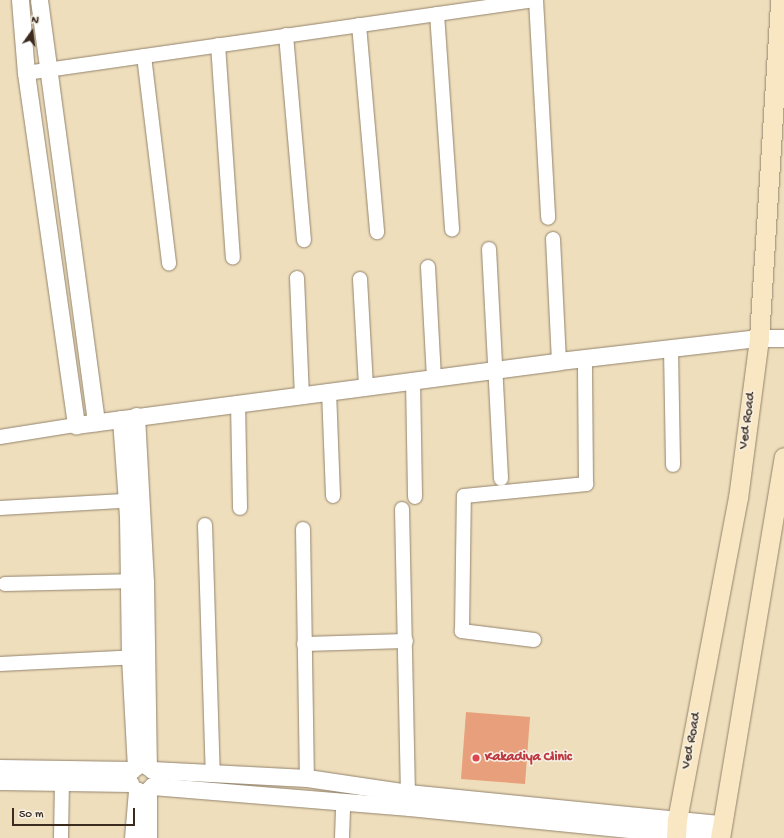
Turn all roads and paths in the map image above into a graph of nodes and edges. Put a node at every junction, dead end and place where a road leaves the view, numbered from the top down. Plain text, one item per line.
1 (20, 0) edge
2 (39, 0) edge
3 (535, 0) edge
4 (780, 0) edge
5 (513, 1) edge
6 (437, 14) junction
7 (359, 25) junction
8 (286, 35) junction
9 (218, 45) junction
10 (144, 56) junction
11 (47, 70) junction
12 (26, 72) junction
13 (548, 218) dead end
14 (452, 229) dead end
15 (377, 232) dead end
16 (554, 239) dead end
17 (304, 240) dead end
18 (488, 249) dead end
19 (233, 257) dead end
20 (169, 263) dead end
21 (428, 267) dead end
22 (297, 278) dead end
23 (360, 279) dead end
24 (759, 338) junction
25 (784, 338) edge
26 (671, 349) junction
27 (585, 358) junction
28 (559, 361) junction
29 (497, 370) junction
30 (434, 377) junction
31 (413, 380) junction
32 (366, 386) junction
33 (329, 391) junction
34 (302, 394) junction
35 (238, 403) junction
36 (128, 418) junction
37 (96, 422) junction
38 (76, 426) junction
39 (0, 437) edge
40 (784, 457) edge
41 (673, 465) dead end
42 (501, 479) dead end
43 (334, 496) dead end
44 (415, 497) dead end
45 (134, 500) junction
46 (0, 508) edge
47 (240, 508) dead end
48 (402, 509) dead end
49 (779, 518) edge
50 (205, 525) dead end
51 (303, 529) dead end
52 (145, 581) junction
53 (128, 582) junction
54 (5, 584) dead end
55 (534, 640) dead end
56 (406, 641) junction
57 (304, 644) junction
58 (138, 657) junction
59 (0, 664) edge
60 (0, 768) edge
61 (213, 773) junction
62 (142, 778) junction
63 (307, 778) junction
64 (0, 781) edge
65 (62, 782) junction
66 (408, 793) junction
67 (343, 801) junction
68 (677, 830) edge
69 (720, 833) edge
70 (61, 838) edge
71 (133, 838) edge
72 (148, 838) edge
73 (342, 838) edge

1 - 12 street
2 - 11 street
3 - 5 street
3 - 13 street
4 - 24 main road, Ved Road
5 - 6 street
6 - 7 street
6 - 14 street
7 - 8 street
7 - 15 street
8 - 9 street
8 - 17 street
9 - 10 street
9 - 19 street
10 - 11 street
10 - 20 street
11 - 12 street
11 - 37 street
12 - 38 street
16 - 28 street
18 - 29 street
21 - 30 street
22 - 34 street
23 - 32 street
24 - 25 street
24 - 26 street
24 - 68 main road, Ved Road
26 - 27 street
26 - 41 street
27 - 28 street
27 - 55 street
28 - 29 street
29 - 30 street
29 - 42 street
30 - 31 street
31 - 32 street
31 - 44 street
32 - 33 street
33 - 34 street
33 - 43 street
34 - 35 street
35 - 36 street
35 - 47 street
36 - 37 street
36 - 45 street
37 - 38 street
38 - 39 street
40 - 49 main road
45 - 46 street
45 - 52 street
45 - 53 street
48 - 56 street
49 - 69 main road
50 - 61 street
51 - 57 street
52 - 53 street
52 - 58 street
53 - 54 street
53 - 58 street
56 - 57 street
56 - 66 street
57 - 63 street
58 - 59 street
58 - 62 street
60 - 62 street
61 - 62 street
61 - 63 street
62 - 65 street
62 - 67 street
62 - 71 street
62 - 72 street
63 - 66 street
64 - 65 street
65 - 70 street
66 - 68 street
67 - 68 street
67 - 73 street
68 - 69 street

